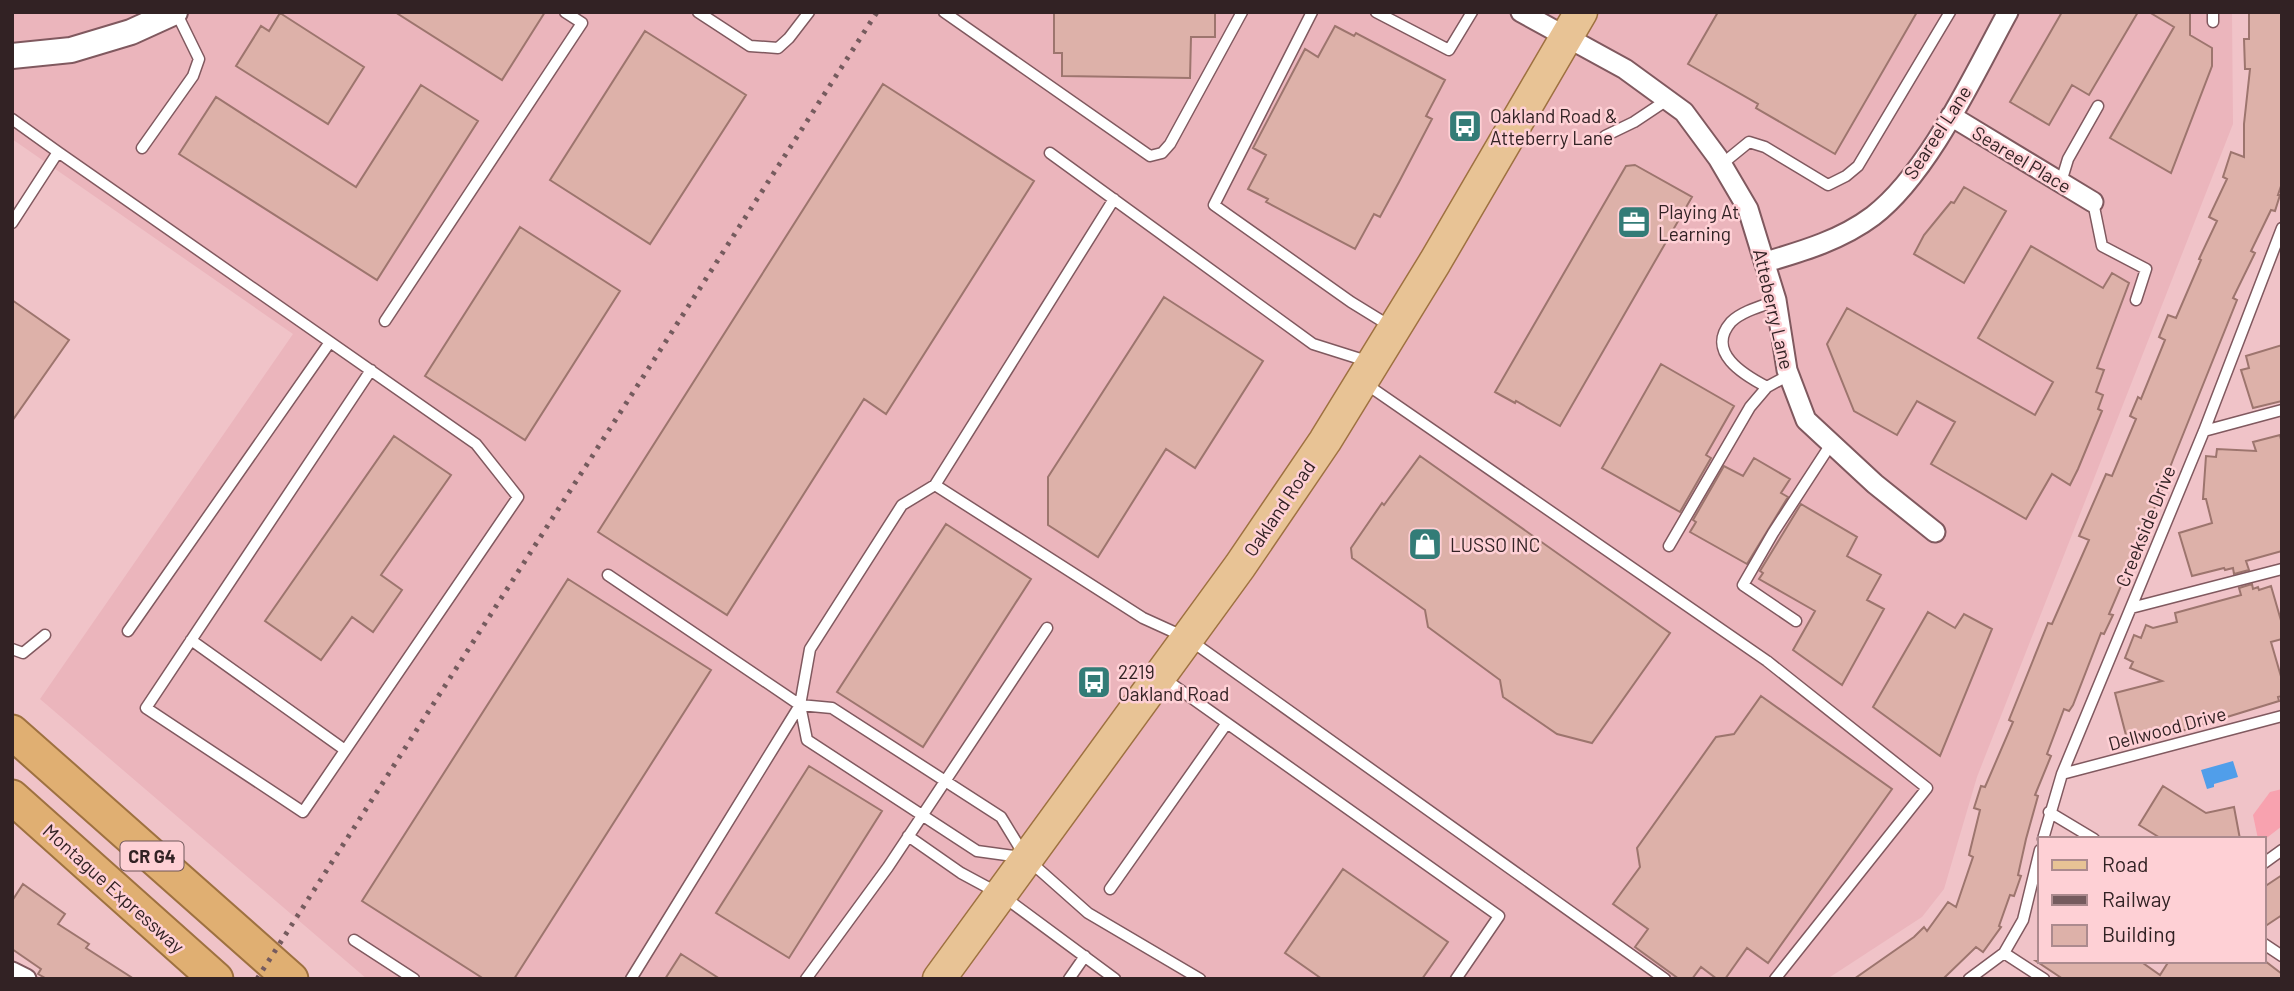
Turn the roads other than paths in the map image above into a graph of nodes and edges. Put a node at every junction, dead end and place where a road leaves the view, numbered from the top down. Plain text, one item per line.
1 (175, 12) edge
2 (565, 12) edge
3 (698, 12) edge
4 (809, 12) edge
5 (944, 12) edge
6 (1242, 12) edge
7 (1312, 12) edge
8 (1376, 12) edge
9 (1472, 12) edge
10 (1521, 12) edge
11 (1950, 12) edge
12 (2008, 12) edge
13 (1574, 24) edge
14 (12, 57) edge
15 (1667, 100) junction
16 (2098, 106) dead end
17 (1951, 116) junction
18 (12, 119) edge
19 (1605, 136) dead end
20 (142, 148) dead end
21 (58, 152) junction
22 (1049, 153) dead end
23 (1722, 164) junction
24 (2061, 182) junction
25 (1114, 200) junction
26 (2094, 202) joint
27 (12, 223) edge
28 (2282, 228) edge
29 (2282, 252) edge
30 (2270, 254) junction
31 (1766, 262) junction
32 (2136, 300) dead end
33 (1776, 301) junction
34 (385, 321) dead end
35 (1395, 328) junction
36 (330, 342) junction
37 (371, 370) junction
38 (1368, 373) junction
39 (1789, 375) junction
40 (1767, 387) junction
41 (2282, 410) edge
42 (2204, 431) junction
43 (1831, 443) junction
44 (935, 485) junction
45 (1934, 532) dead end
46 (1669, 546) dead end
47 (2282, 569) edge
48 (608, 575) dead end
49 (2131, 608) junction
50 (1796, 621) dead end
51 (1047, 628) dead end
52 (128, 631) dead end
53 (45, 635) dead end
54 (1187, 638) junction
55 (191, 640) junction
56 (12, 649) edge
57 (1160, 675) junction
58 (800, 705) junction
59 (2282, 716) edge
60 (1227, 723) junction
61 (12, 732) edge
62 (345, 750) junction
63 (2062, 774) junction
64 (946, 781) junction
65 (12, 797) edge
66 (2049, 812) junction
67 (923, 815) junction
68 (908, 836) junction
69 (2043, 837) edge
70 (2091, 837) edge
71 (2282, 850) edge
72 (1026, 858) junction
73 (2038, 858) edge
74 (2266, 862) edge
75 (1110, 888) dead end
76 (1000, 894) junction
77 (354, 940) dead end
78 (2266, 945) edge
79 (2004, 953) junction
80 (1085, 956) junction
81 (2282, 956) edge
82 (12, 972) edge
83 (26, 979) edge
84 (216, 979) edge
85 (291, 979) edge
86 (414, 979) edge
87 (631, 979) edge
88 (806, 979) edge
89 (939, 979) edge
90 (1069, 979) edge
91 (1115, 979) edge
92 (1200, 979) edge
93 (1456, 979) edge
94 (1665, 979) edge
95 (1775, 979) edge
96 (1969, 979) edge
97 (2044, 979) edge

1 - 14 street
1 - 20 lane
2 - 34 lane
3 - 4 lane
5 - 6 lane
7 - 35 lane
8 - 9 lane
10 - 13 street, Atteberry Lane
11 - 23 lane
12 - 17 street, Seareel Lane
13 - 15 street, Atteberry Lane
13 - 35 main road, Oakland Road
15 - 19 lane
15 - 23 street, Atteberry Lane
16 - 24 lane
17 - 24 street, Seareel Place
17 - 31 street, Seareel Lane
18 - 21 lane
21 - 27 lane
21 - 36 lane
22 - 25 lane
23 - 31 street, Atteberry Lane
24 - 26 street, Seareel Place
25 - 38 lane
25 - 44 lane
26 - 32 lane
28 - 30 lane, Creekside Drive
29 - 30 lane
30 - 42 lane, Creekside Drive
31 - 33 street, Atteberry Lane
33 - 39 street, Atteberry Lane
33 - 40 lane
35 - 38 main road, Oakland Road
36 - 37 lane
36 - 52 lane
37 - 55 lane
37 - 62 lane
38 - 54 main road, Oakland Road
38 - 95 lane
39 - 40 lane
39 - 43 street, Atteberry Lane
40 - 46 lane
41 - 42 lane
42 - 49 lane, Creekside Drive
43 - 45 street, Atteberry Lane
43 - 50 lane
44 - 54 lane
44 - 58 lane
47 - 49 lane
48 - 58 lane
49 - 63 lane, Creekside Drive
51 - 64 lane
53 - 56 lane
54 - 57 main road, Oakland Road
54 - 94 lane
55 - 62 lane
55 - 62 lane
57 - 60 lane
57 - 72 main road, Oakland Road
58 - 64 lane
58 - 67 lane
58 - 87 lane
59 - 63 lane, Dellwood Drive
60 - 75 lane
60 - 93 lane
61 - 85 highway, CR G4
63 - 66 lane, Creekside Drive
64 - 67 lane
64 - 72 lane
65 - 84 highway, Montague Expressway / CR G4
66 - 69 lane, Creekside Drive
66 - 70 lane
67 - 68 lane
67 - 72 lane
68 - 76 lane
68 - 88 lane
71 - 74 lane
72 - 76 main road, Oakland Road
72 - 92 lane
73 - 79 lane
76 - 80 lane
76 - 89 main road, Oakland Road
77 - 86 lane
78 - 81 lane
79 - 96 lane
79 - 97 lane
80 - 90 lane
80 - 91 lane
82 - 83 street

